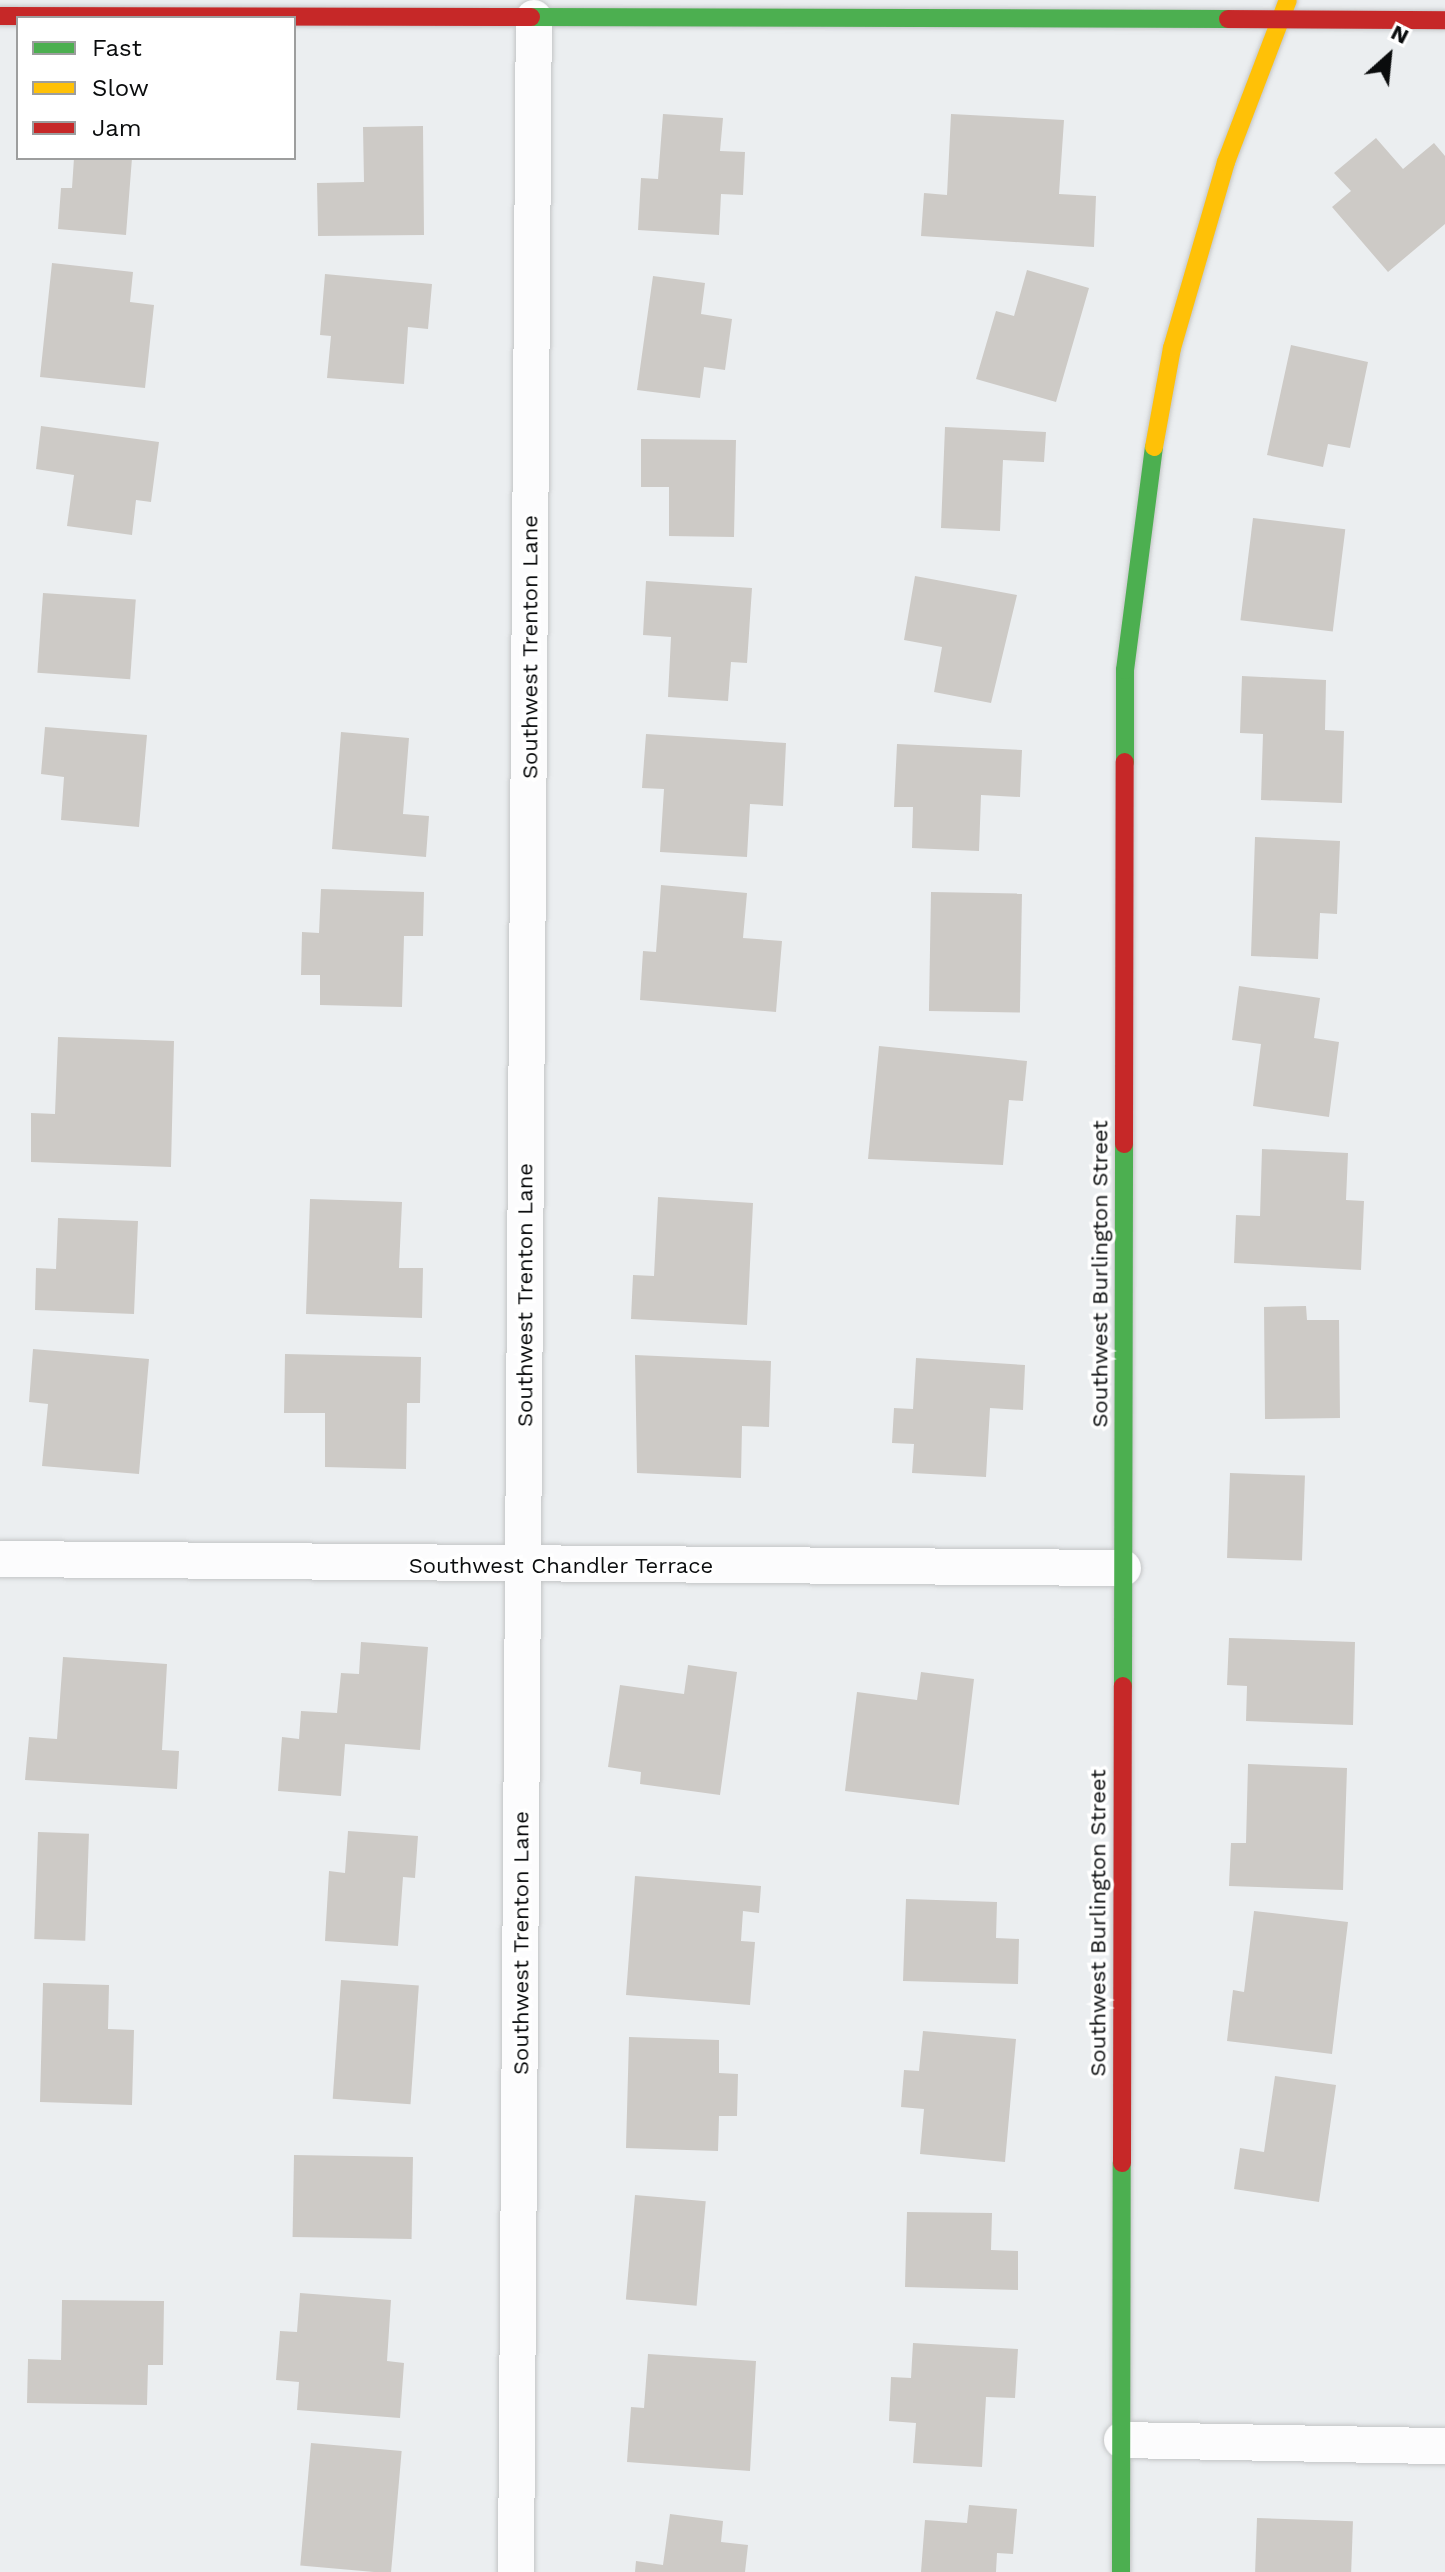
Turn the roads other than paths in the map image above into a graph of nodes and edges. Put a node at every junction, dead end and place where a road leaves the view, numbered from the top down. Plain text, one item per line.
1 (1288, 0) edge
2 (296, 17) edge
3 (534, 18) junction
4 (1445, 20) edge
5 (1278, 23) junction
6 (0, 1559) edge
7 (523, 1566) junction
8 (1123, 1568) junction
9 (1122, 2440) junction
10 (1445, 2446) edge
11 (516, 2572) edge
12 (1121, 2572) edge

1 - 5 street, Southwest Burlington Street
2 - 3 street
3 - 5 street
3 - 7 street, Southwest Trenton Lane
4 - 5 street
5 - 8 street, Southwest Burlington Street
6 - 7 street, Southwest Chandler Terrace
7 - 8 street, Southwest Chandler Terrace
7 - 11 street, Southwest Trenton Lane
8 - 9 street, Southwest Burlington Street
9 - 10 street
9 - 12 street, Southwest Burlington Street

